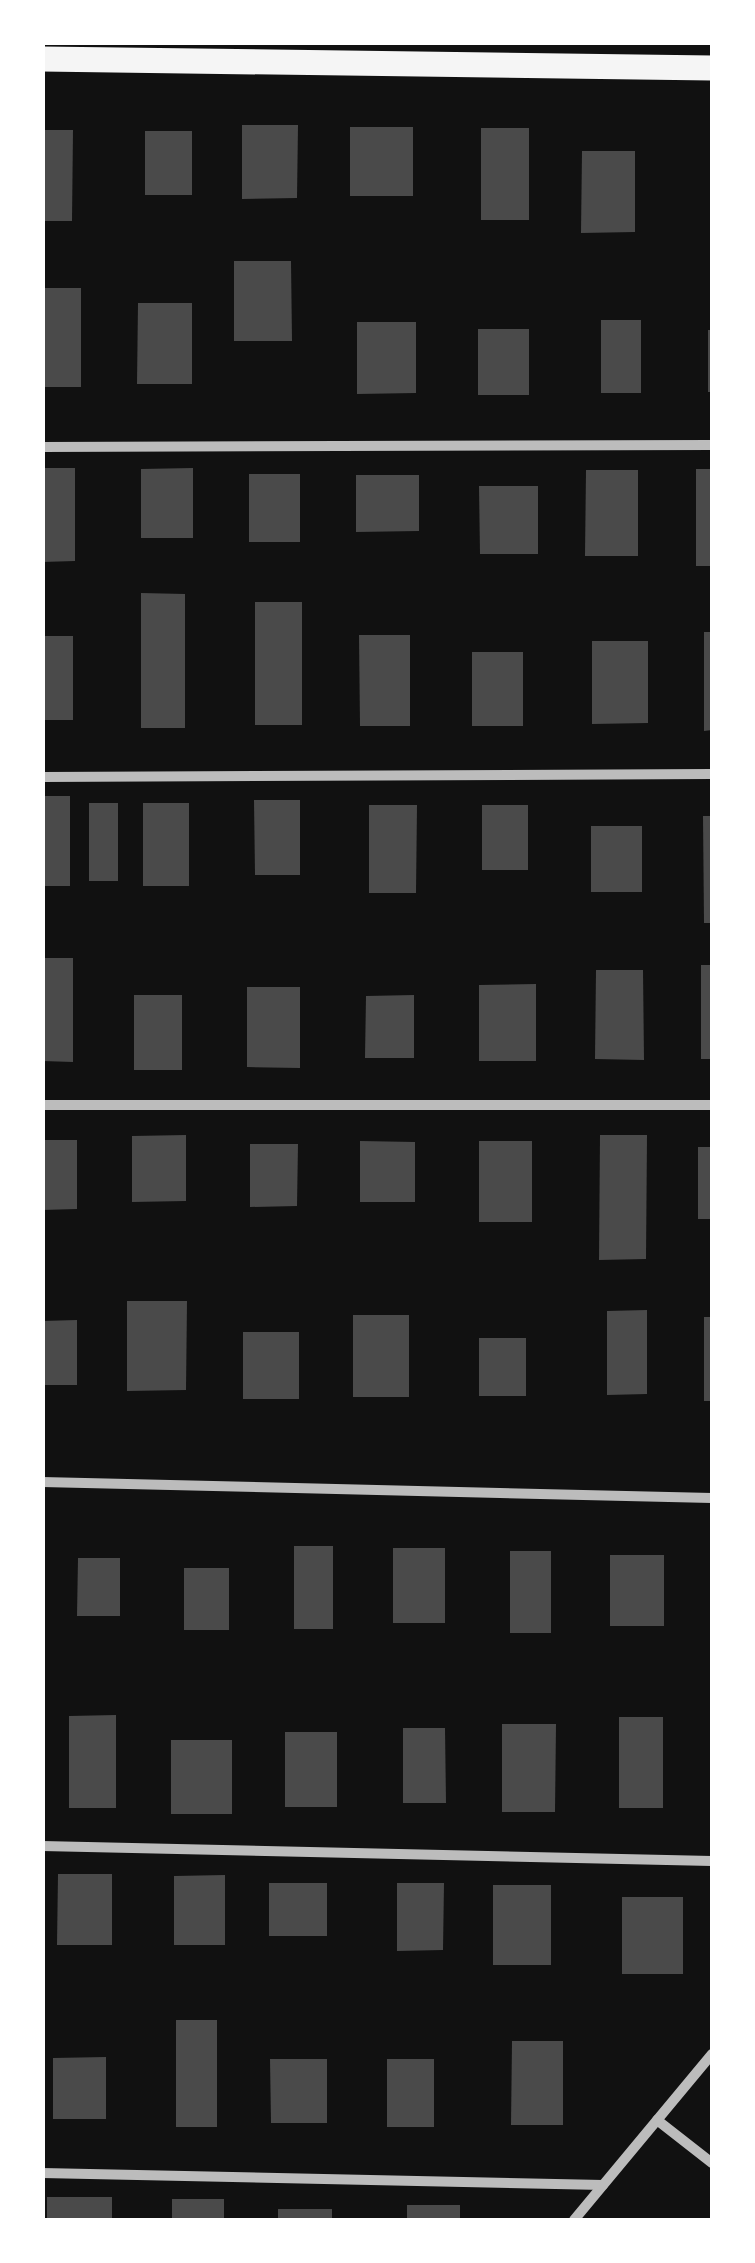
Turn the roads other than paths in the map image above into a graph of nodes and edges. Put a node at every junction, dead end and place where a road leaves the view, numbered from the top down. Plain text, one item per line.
1 (42, 59) edge
2 (712, 68) edge
3 (712, 445) edge
4 (42, 447) edge
5 (712, 774) edge
6 (42, 776) edge
7 (712, 1105) edge
8 (42, 1106) edge
9 (42, 1482) edge
10 (712, 1498) edge
11 (42, 1846) edge
12 (712, 1861) edge
13 (712, 2054) edge
14 (658, 2120) junction
15 (712, 2162) edge
16 (42, 2174) edge
17 (603, 2185) junction
18 (574, 2220) edge

1 - 2 main road
3 - 4 street
5 - 6 street
7 - 8 street
9 - 10 street
11 - 12 street
13 - 14 street
14 - 15 street
14 - 17 street
16 - 17 street
17 - 18 street

